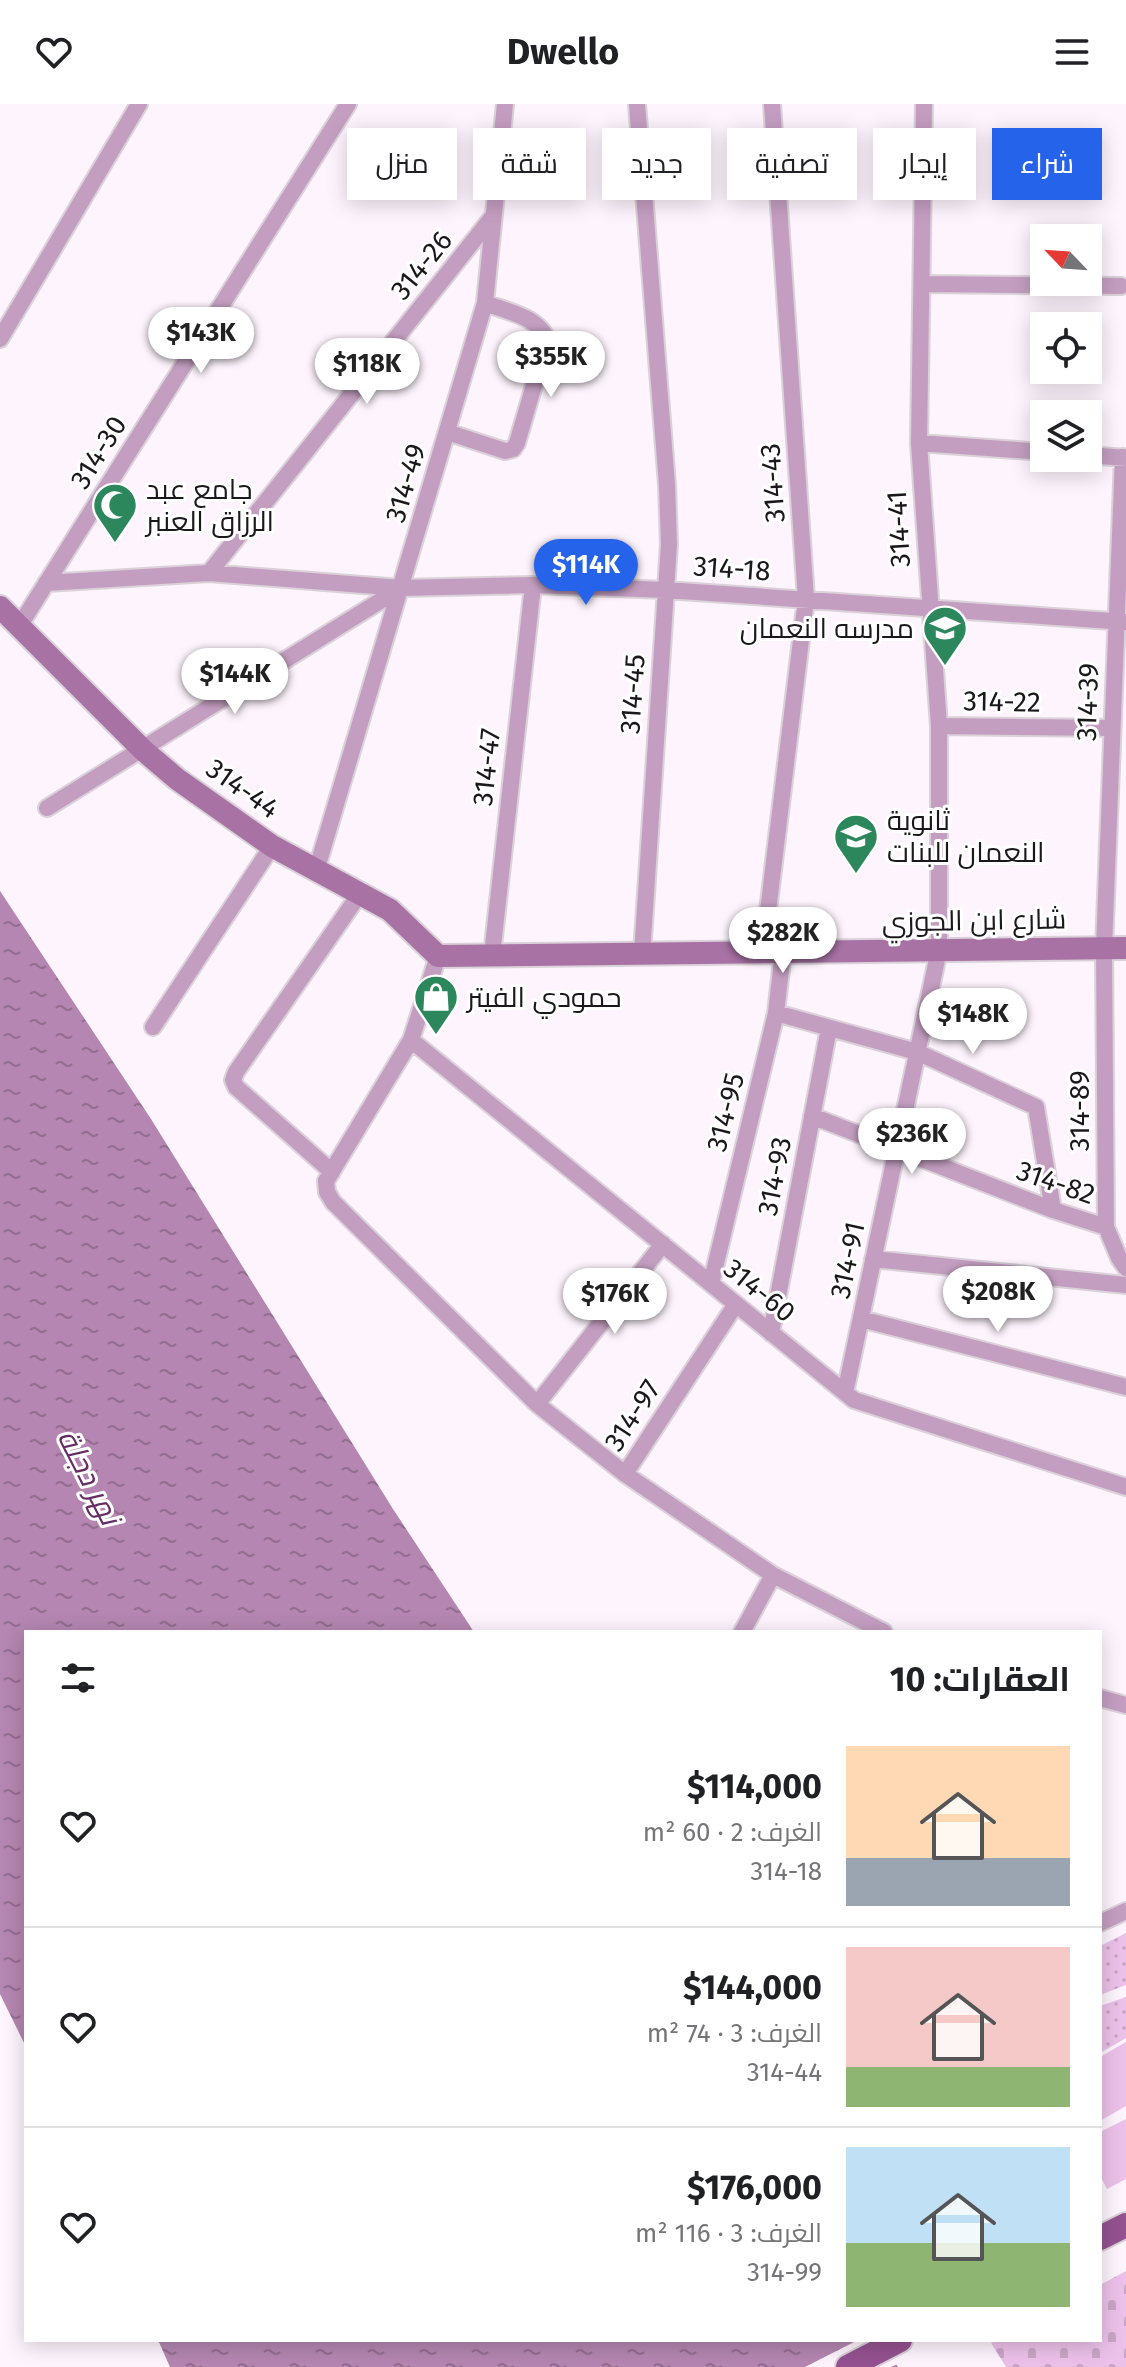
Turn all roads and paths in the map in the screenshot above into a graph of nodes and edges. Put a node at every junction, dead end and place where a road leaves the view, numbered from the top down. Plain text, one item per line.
1 (139, 104) edge
2 (348, 104) edge
3 (505, 104) edge
4 (637, 104) edge
5 (772, 104) edge
6 (924, 104) edge
7 (494, 215) junction
8 (923, 284) junction
9 (1121, 286) dead end
10 (485, 303) junction
11 (0, 339) edge
12 (447, 432) junction
13 (919, 443) junction
14 (1030, 451) edge
15 (1102, 456) edge
16 (1124, 458) edge
17 (209, 573) junction
18 (46, 583) junction
19 (533, 585) junction
20 (401, 588) junction
21 (666, 590) junction
22 (806, 599) junction
23 (0, 607) edge
24 (929, 608) junction
25 (1121, 622) edge
26 (20, 625) junction
27 (939, 726) junction
28 (1112, 728) junction
29 (143, 750) junction
30 (47, 808) dead end
31 (272, 846) junction
32 (317, 868) junction
33 (361, 892) junction
34 (1115, 948) edge
35 (939, 950) junction
36 (773, 952) junction
37 (642, 954) junction
38 (492, 955) junction
39 (438, 956) junction
40 (776, 1013) junction
41 (153, 1027) dead end
42 (829, 1028) junction
43 (411, 1040) junction
44 (917, 1052) junction
45 (812, 1116) junction
46 (897, 1151) junction
47 (332, 1172) junction
48 (1053, 1210) junction
49 (1106, 1227) junction
50 (663, 1244) junction
51 (873, 1259) junction
52 (1126, 1268) edge
53 (711, 1284) junction
54 (1126, 1285) edge
55 (736, 1304) junction
56 (861, 1319) junction
57 (771, 1333) junction
58 (1126, 1387) edge
59 (845, 1393) junction
60 (537, 1404) junction
61 (625, 1474) junction
62 (1126, 1487) edge
63 (773, 1575) junction
64 (860, 1627) edge
65 (743, 1630) edge
66 (1102, 1699) edge
67 (1126, 1705) edge
68 (1126, 1911) edge
69 (1102, 1922) edge
70 (1126, 2225) edge
71 (1102, 2237) edge
72 (896, 2342) edge
73 (848, 2367) edge

1 - 11 street
2 - 18 street, 314-30
3 - 7 street, 314-49
4 - 21 street, 314-45
5 - 22 street, 314-43
6 - 8 street, 314-41
7 - 10 street, 314-49
7 - 17 street, 314-26
8 - 9 street
8 - 13 street, 314-41
10 - 12 street, 314-49
10 - 12 street
12 - 20 street, 314-49
13 - 14 street
13 - 24 street, 314-41
15 - 16 street
16 - 25 street, 314-39
17 - 18 street, 314-18
17 - 20 street, 314-18
18 - 26 street, 314-30
19 - 20 street, 314-18
19 - 21 street, 314-18
19 - 38 street, 314-47
20 - 29 street
20 - 32 street, 314-49
21 - 22 street, 314-18
21 - 37 street, 314-45
22 - 24 street, 314-18
22 - 36 street, 314-43
23 - 26 street, 314-44
24 - 25 street, 314-18
24 - 27 street, 314-41
25 - 28 street, 314-39
26 - 29 street, 314-44
27 - 28 street, 314-22
27 - 35 street, 314-41
28 - 34 street, 314-39
29 - 30 street
29 - 31 street, 314-44
31 - 32 street, 314-44
31 - 41 street
32 - 33 street, 314-44
33 - 39 street, 314-44
33 - 47 street
34 - 35 street, شارع ابن الجوزي
34 - 49 street, 314-89
35 - 36 street, شارع ابن الجوزي
35 - 44 street, 314-91
36 - 37 street, شارع ابن الجوزي
36 - 40 street, 314-95
37 - 38 street, شارع ابن الجوزي
38 - 39 street, شارع ابن الجوزي
39 - 43 street
40 - 42 street
40 - 53 street, 314-95
42 - 44 street
42 - 45 street, 314-93
43 - 47 street
43 - 50 street, 314-60
44 - 46 street, 314-91
44 - 48 street
45 - 46 street, 314-82
45 - 57 street, 314-93
46 - 48 street, 314-82
46 - 51 street, 314-91
47 - 60 street
48 - 49 street, 314-82
49 - 52 street, 314-89
50 - 53 street, 314-60
50 - 60 street
51 - 54 street
51 - 56 street, 314-91
53 - 55 street, 314-60
55 - 57 street, 314-60
55 - 61 street, 314-97
56 - 58 street
56 - 59 street, 314-91
57 - 59 street, 314-60
59 - 62 street, 314-60
60 - 61 street
61 - 63 street
63 - 64 street
63 - 65 street
66 - 67 street
68 - 69 street
70 - 71 main road
72 - 73 main road

